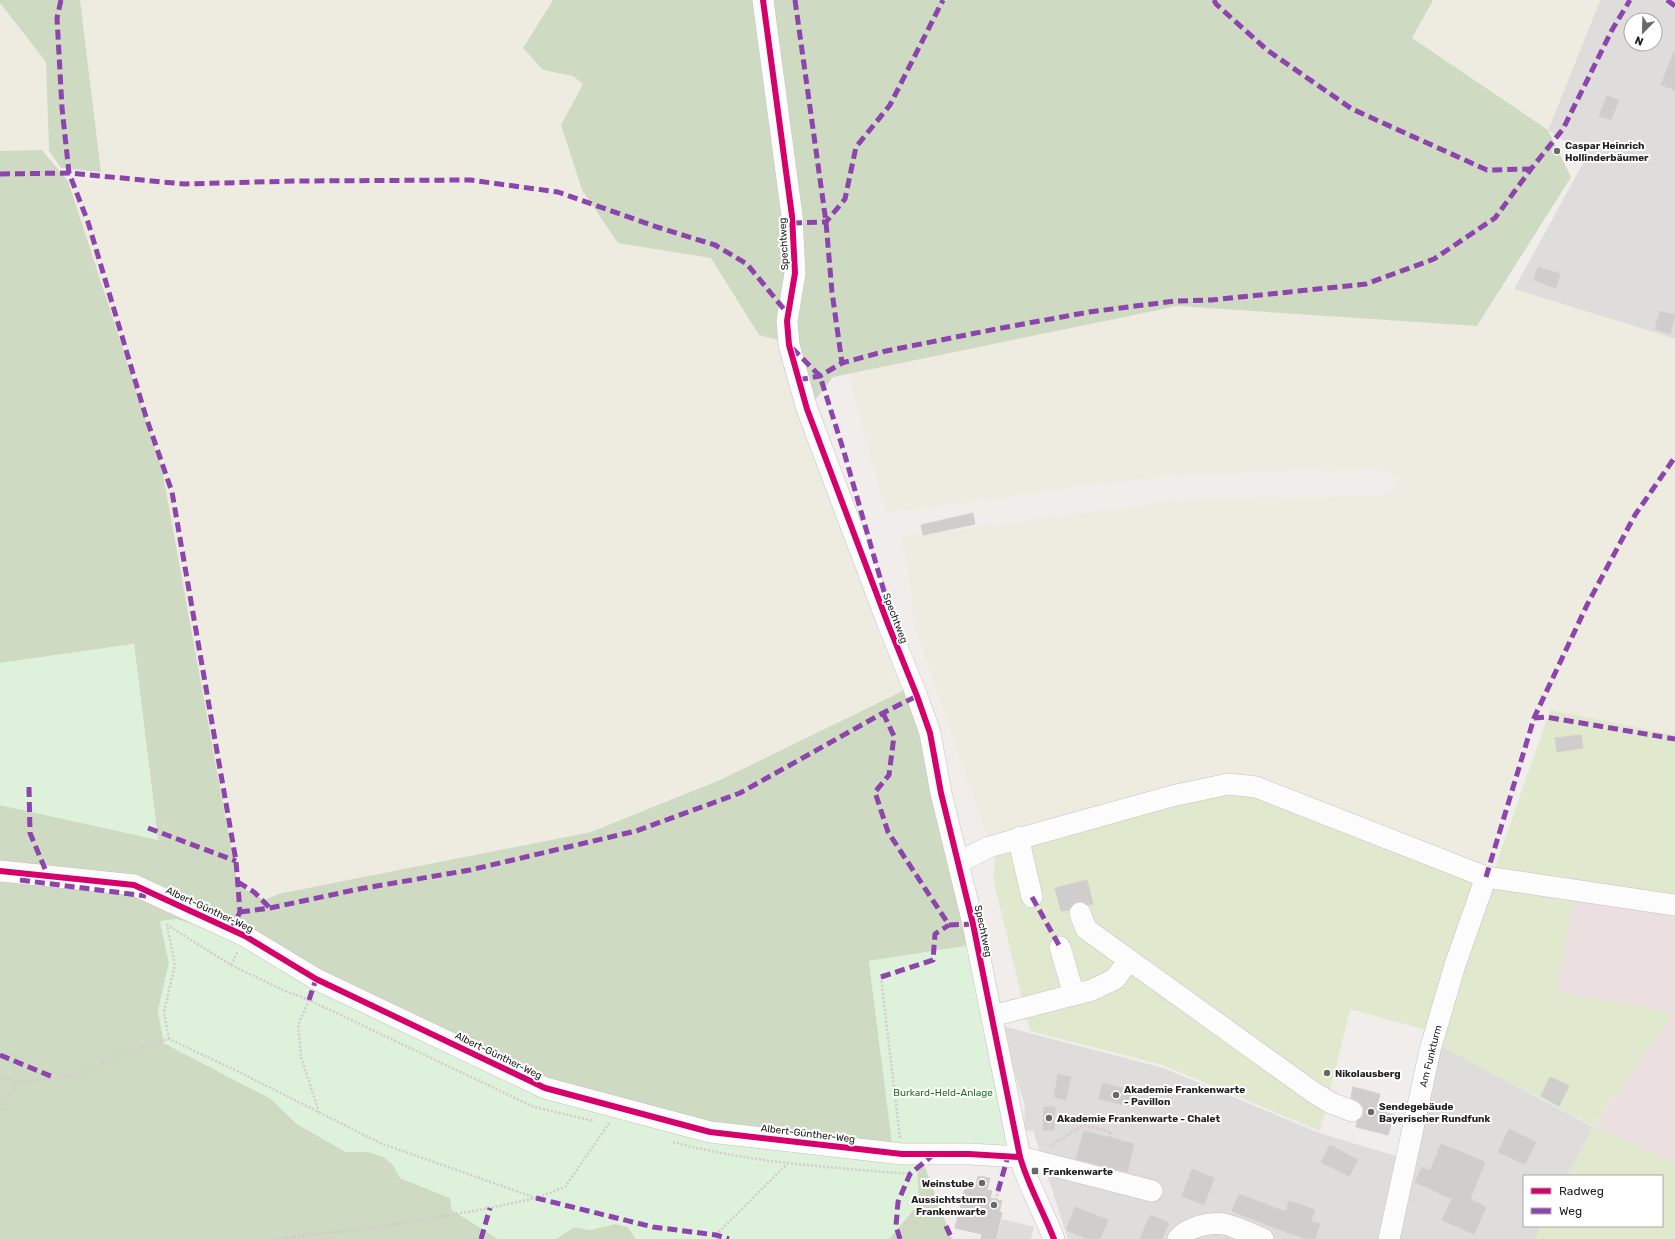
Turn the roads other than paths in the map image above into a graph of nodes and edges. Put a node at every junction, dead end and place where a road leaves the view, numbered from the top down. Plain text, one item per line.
1 (763, 0) edge
2 (1020, 837) junction
3 (959, 862) junction
4 (0, 871) edge
5 (1486, 877) junction
6 (1032, 897) dead end
7 (1675, 905) edge
8 (1080, 913) dead end
9 (1060, 946) dead end
10 (1130, 960) junction
11 (1074, 995) junction
12 (992, 1016) junction
13 (1352, 1111) dead end
14 (1024, 1158) junction
15 (1152, 1191) dead end
16 (1054, 1239) edge
17 (1178, 1239) edge
18 (1263, 1239) edge
19 (1389, 1239) edge

1 - 3 street, Spechtweg
2 - 3 street
2 - 5 street
2 - 6 street
3 - 12 street, Spechtweg
4 - 14 street, Albert-Günther-Weg
5 - 7 street
5 - 19 street, Am Funkturm
8 - 10 street
9 - 11 street
10 - 11 street
10 - 13 street
11 - 12 street
12 - 14 street, Spechtweg
14 - 15 street, Albert-Günther-Weg
14 - 16 street, Spechtweg
17 - 18 street

